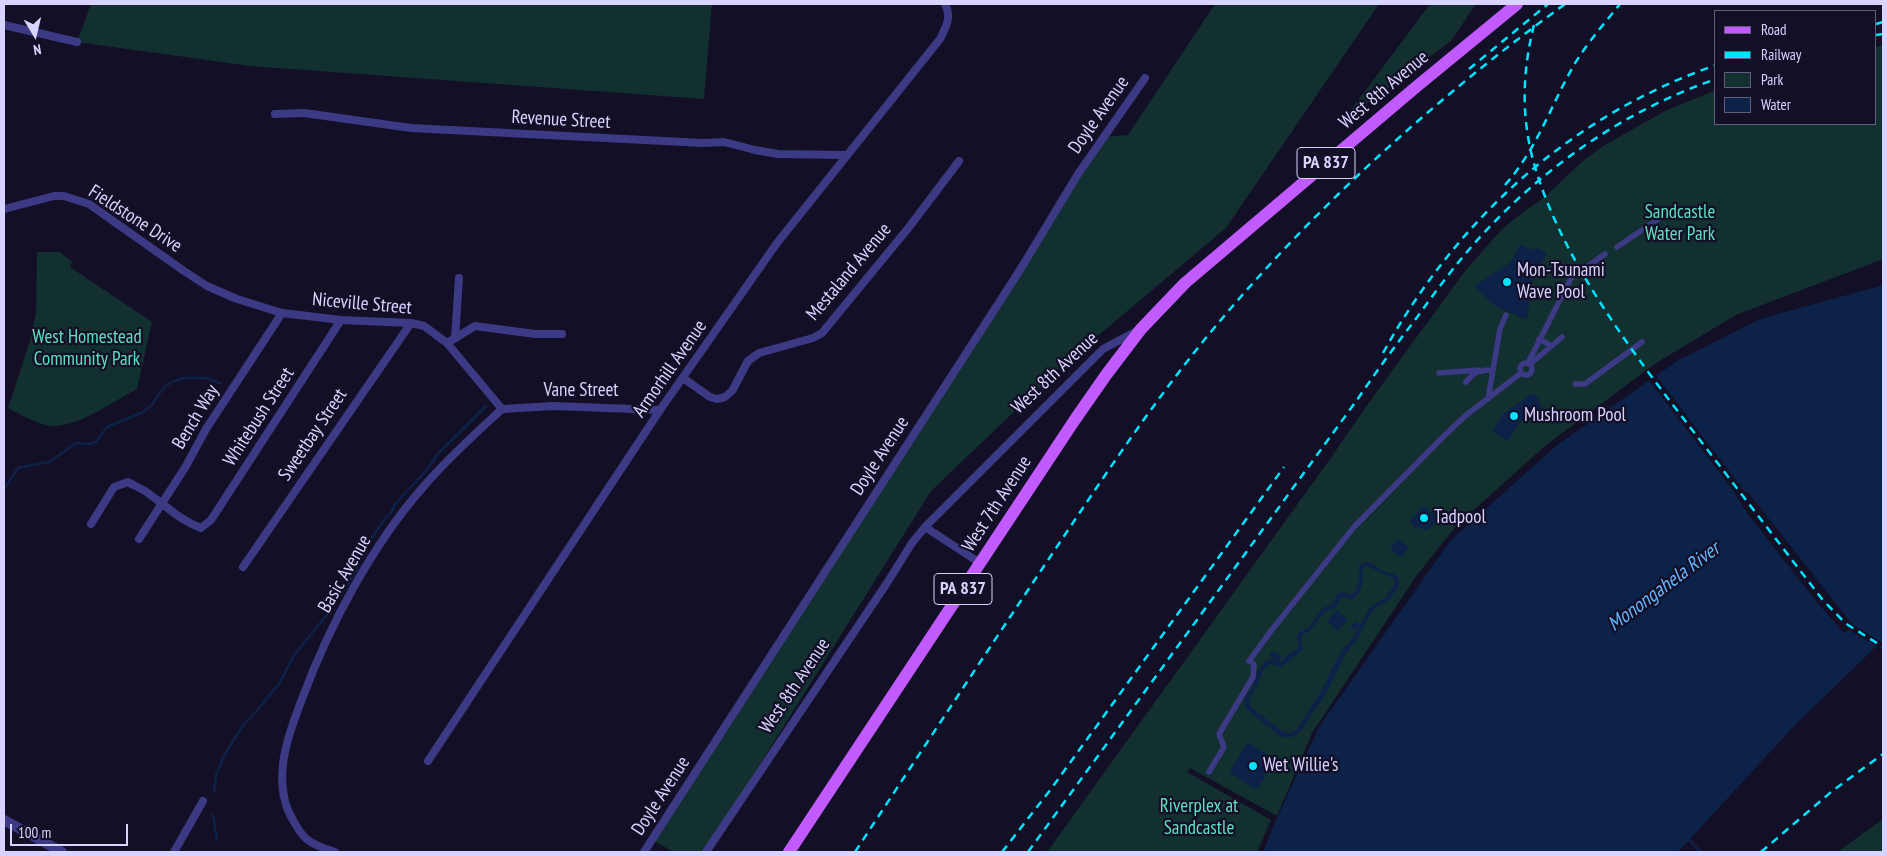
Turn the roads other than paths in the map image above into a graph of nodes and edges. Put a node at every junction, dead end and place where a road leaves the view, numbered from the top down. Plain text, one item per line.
1 (1517, 4) edge
2 (946, 5) edge
3 (4, 25) edge
4 (77, 42) dead end
5 (1145, 78) dead end
6 (275, 114) dead end
7 (846, 155) junction
8 (959, 161) dead end
9 (1676, 207) dead end
10 (4, 210) edge
11 (1616, 247) dead end
12 (1605, 254) dead end
13 (188, 274) joint
14 (459, 278) dead end
15 (282, 312) junction
16 (1506, 315) dead end
17 (340, 320) junction
18 (411, 323) junction
19 (1141, 329) junction
20 (562, 334) dead end
21 (454, 338) junction
22 (1562, 338) dead end
23 (1539, 339) junction
24 (1642, 342) dead end
25 (447, 343) junction
26 (1552, 346) junction
27 (1529, 364) junction
28 (1478, 370) junction
29 (1492, 370) junction
30 (1439, 373) dead end
31 (1521, 373) junction
32 (683, 378) junction
33 (1466, 382) dead end
34 (1574, 384) dead end
35 (1488, 399) junction
36 (502, 409) junction
37 (660, 410) junction
38 (161, 505) junction
39 (91, 524) dead end
40 (925, 527) junction
41 (139, 539) dead end
42 (980, 564) junction
43 (243, 567) dead end
44 (428, 761) dead end
45 (1209, 772) dead end
46 (203, 801) dead end
47 (4, 820) edge
48 (62, 852) edge
49 (174, 852) edge
50 (336, 852) edge
51 (644, 852) edge
52 (706, 852) edge
53 (789, 852) edge

1 - 19 main road, West 8th Avenue / PA 837
2 - 7 street, Armorhill Avenue
3 - 4 street
5 - 51 street, Doyle Avenue
6 - 7 street, Revenue Street
7 - 32 street, Armorhill Avenue
8 - 32 street, Mestaland Avenue
9 - 11 street
10 - 13 street, Fieldstone Drive
12 - 23 street
13 - 15 street, Niceville Street
14 - 21 street
15 - 17 street, Niceville Street
15 - 38 street, Bench Way
16 - 29 street
17 - 18 street, Niceville Street
17 - 38 street, Whitebush Street
18 - 25 street, Niceville Street
18 - 43 street, Sweetbay Street
19 - 40 street, West 8th Avenue
19 - 42 main road, West 7th Avenue / PA 837
20 - 21 street
21 - 25 street
22 - 26 street
23 - 26 street
23 - 27 street
24 - 34 street
25 - 36 street
26 - 27 street
27 - 31 street
27 - 31 street
28 - 29 street
28 - 30 street
28 - 33 street
29 - 35 street
31 - 35 street
32 - 37 street, Armorhill Avenue
35 - 45 street
36 - 37 street, Vane Street
36 - 50 street, Basic Avenue
37 - 44 street, Armorhill Avenue
38 - 39 street
38 - 41 street, Bench Way
40 - 42 street
40 - 52 street, West 8th Avenue
42 - 53 main road, West 7th Avenue / PA 837
46 - 49 street
47 - 48 street

